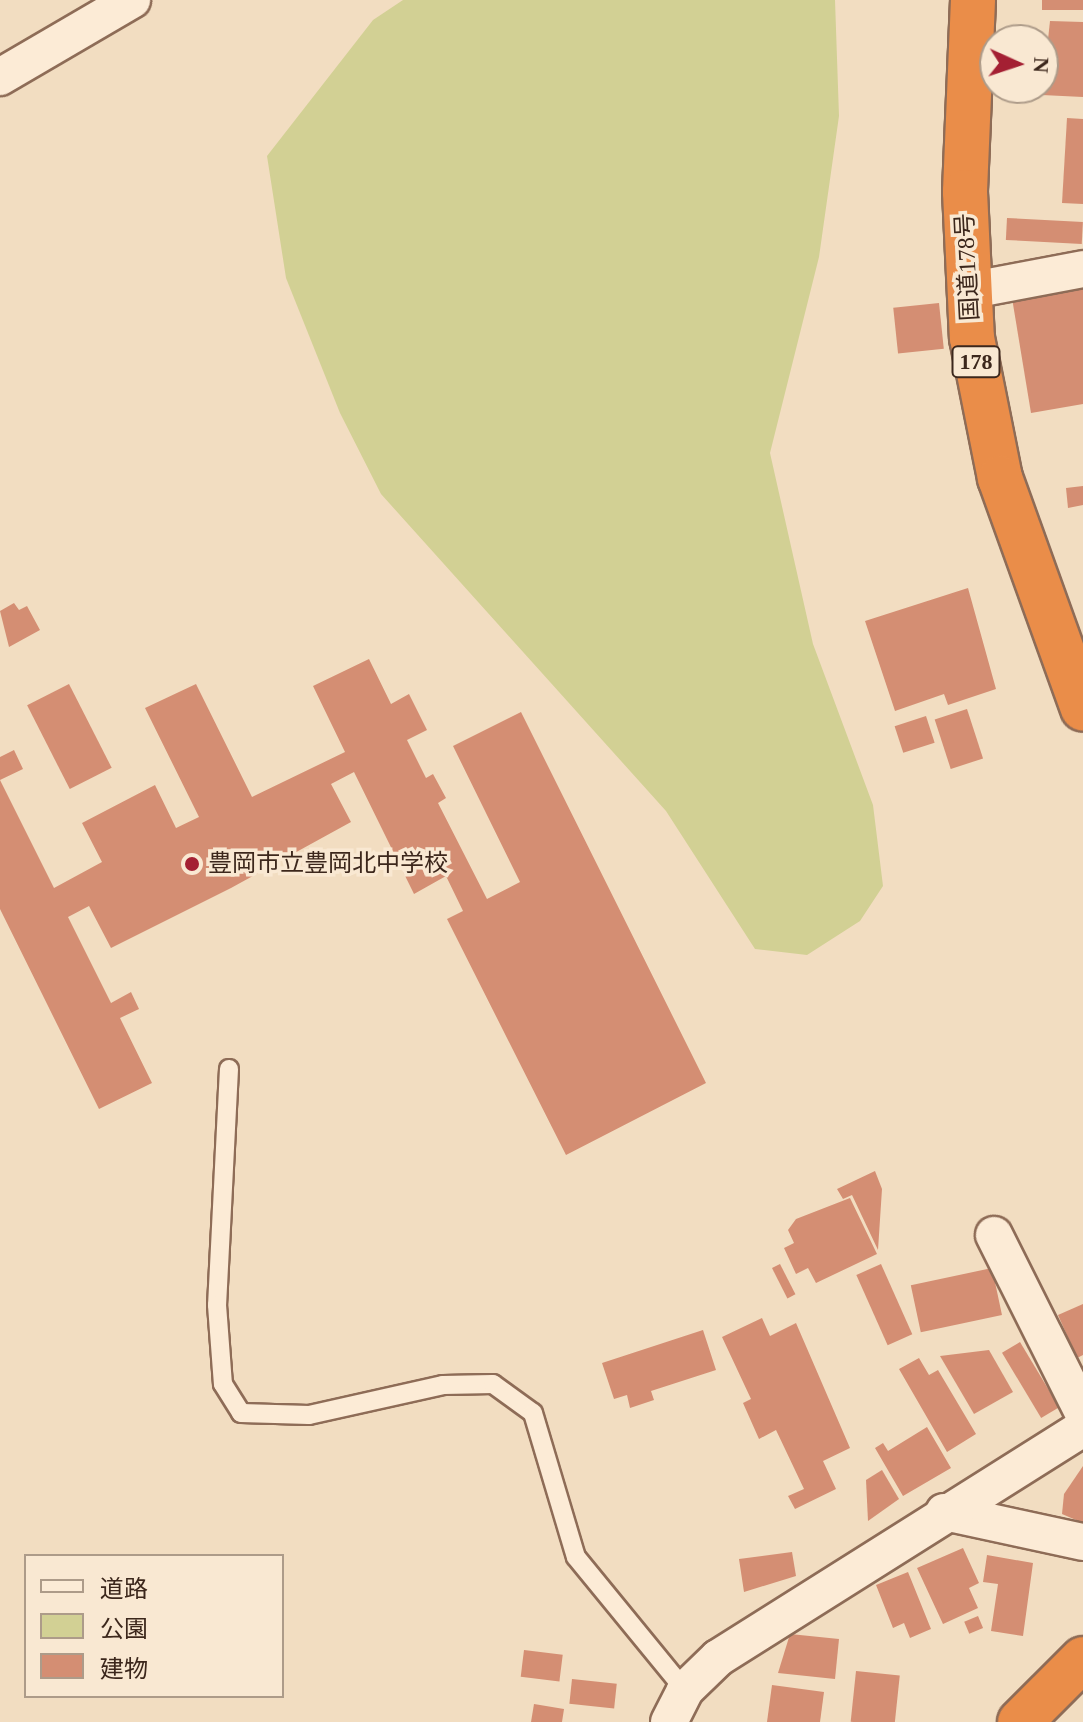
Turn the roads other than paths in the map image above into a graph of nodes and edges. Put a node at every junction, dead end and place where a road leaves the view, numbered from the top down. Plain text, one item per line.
1 (132, 0) edge
2 (973, 0) edge
3 (0, 77) edge
4 (1083, 269) edge
5 (967, 291) junction
6 (1080, 695) edge
7 (229, 1069) dead end
8 (994, 1235) dead end
9 (1083, 1413) edge
10 (1083, 1428) edge
11 (944, 1512) junction
12 (1083, 1542) edge
13 (1083, 1659) edge
14 (677, 1706) edge
15 (1020, 1722) edge

1 - 3 street
2 - 5 highway, 国道178号 / 178
4 - 5 street
5 - 6 highway, 国道178号 / 178
7 - 14 lane
8 - 9 street
10 - 11 street
11 - 12 street
11 - 14 street
13 - 15 highway

